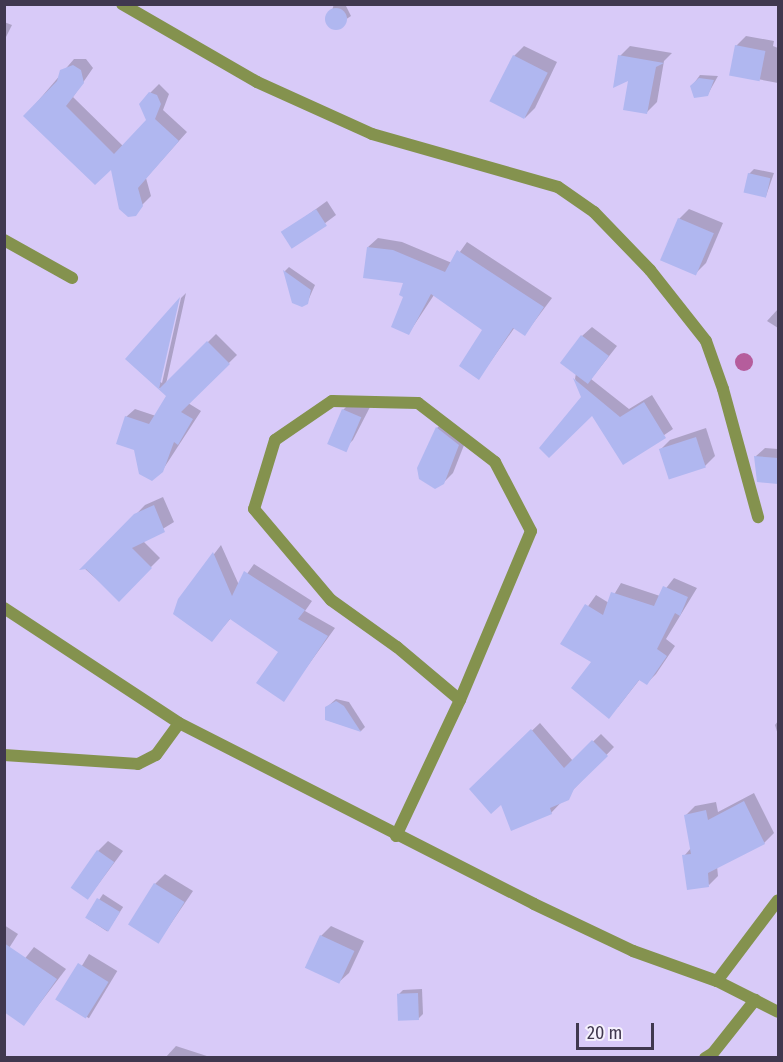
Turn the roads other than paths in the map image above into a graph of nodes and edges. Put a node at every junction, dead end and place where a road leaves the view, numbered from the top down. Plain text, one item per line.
1 (122, 4) edge
2 (4, 240) edge
3 (72, 278) dead end
4 (758, 517) dead end
5 (4, 608) edge
6 (459, 700) junction
7 (179, 723) junction
8 (4, 755) edge
9 (396, 836) junction
10 (778, 900) edge
11 (717, 981) junction
12 (755, 1000) junction
13 (778, 1012) edge
14 (705, 1058) edge

1 - 4 street
2 - 3 street
5 - 7 street
6 - 6 street
6 - 9 street
7 - 8 street
7 - 9 street
9 - 11 street
10 - 11 street
11 - 12 street
12 - 13 street
12 - 14 street

